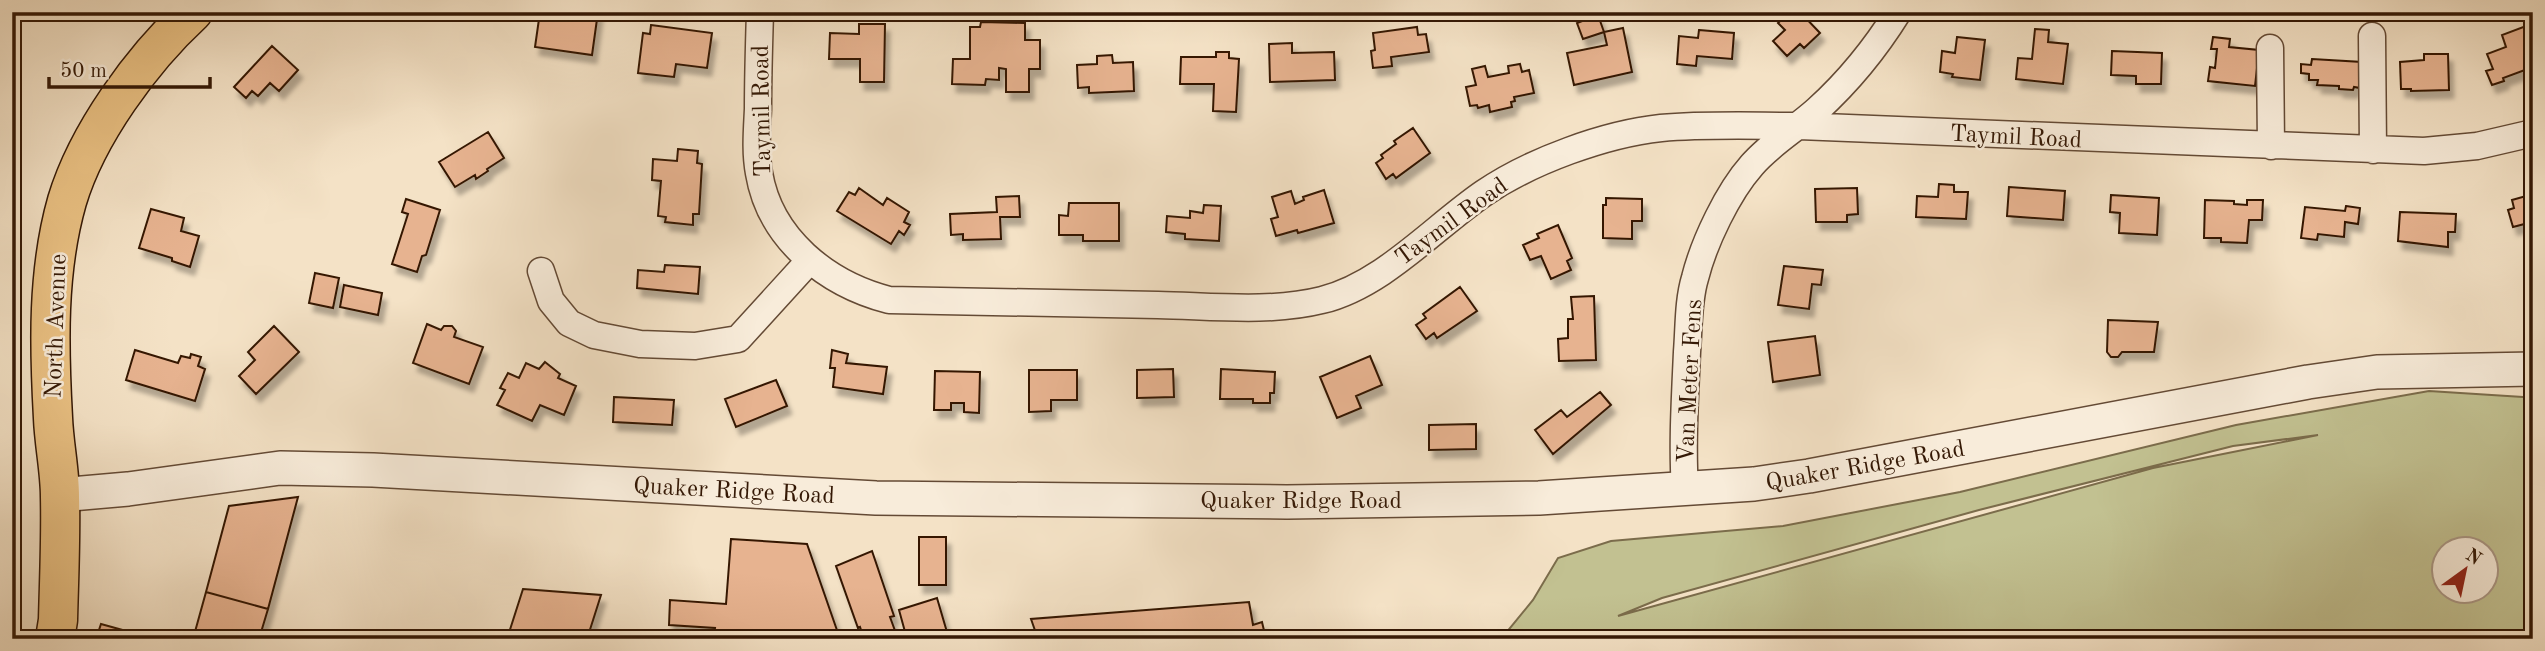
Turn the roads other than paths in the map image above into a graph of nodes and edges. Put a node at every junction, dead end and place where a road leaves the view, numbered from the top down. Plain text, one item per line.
1 (193, 12) edge
2 (760, 12) edge
3 (1898, 12) edge
4 (2372, 36) dead end
5 (2270, 48) dead end
6 (1799, 126) junction
7 (2533, 134) edge
8 (2271, 146) junction
9 (2373, 150) junction
10 (810, 260) junction
11 (541, 271) dead end
12 (2533, 369) edge
13 (1685, 489) junction
14 (60, 495) junction
15 (55, 639) edge

1 - 14 main road, North Avenue
2 - 10 street, Taymil Road
3 - 6 street, Van Meter Fens
4 - 9 street
5 - 8 street
6 - 8 street, Taymil Road
6 - 10 street, Taymil Road
6 - 13 street, Van Meter Fens
7 - 9 street, Taymil Road
8 - 9 street, Taymil Road
10 - 11 street
12 - 13 street, Quaker Ridge Road
13 - 14 street, Quaker Ridge Road
14 - 15 main road, North Avenue

